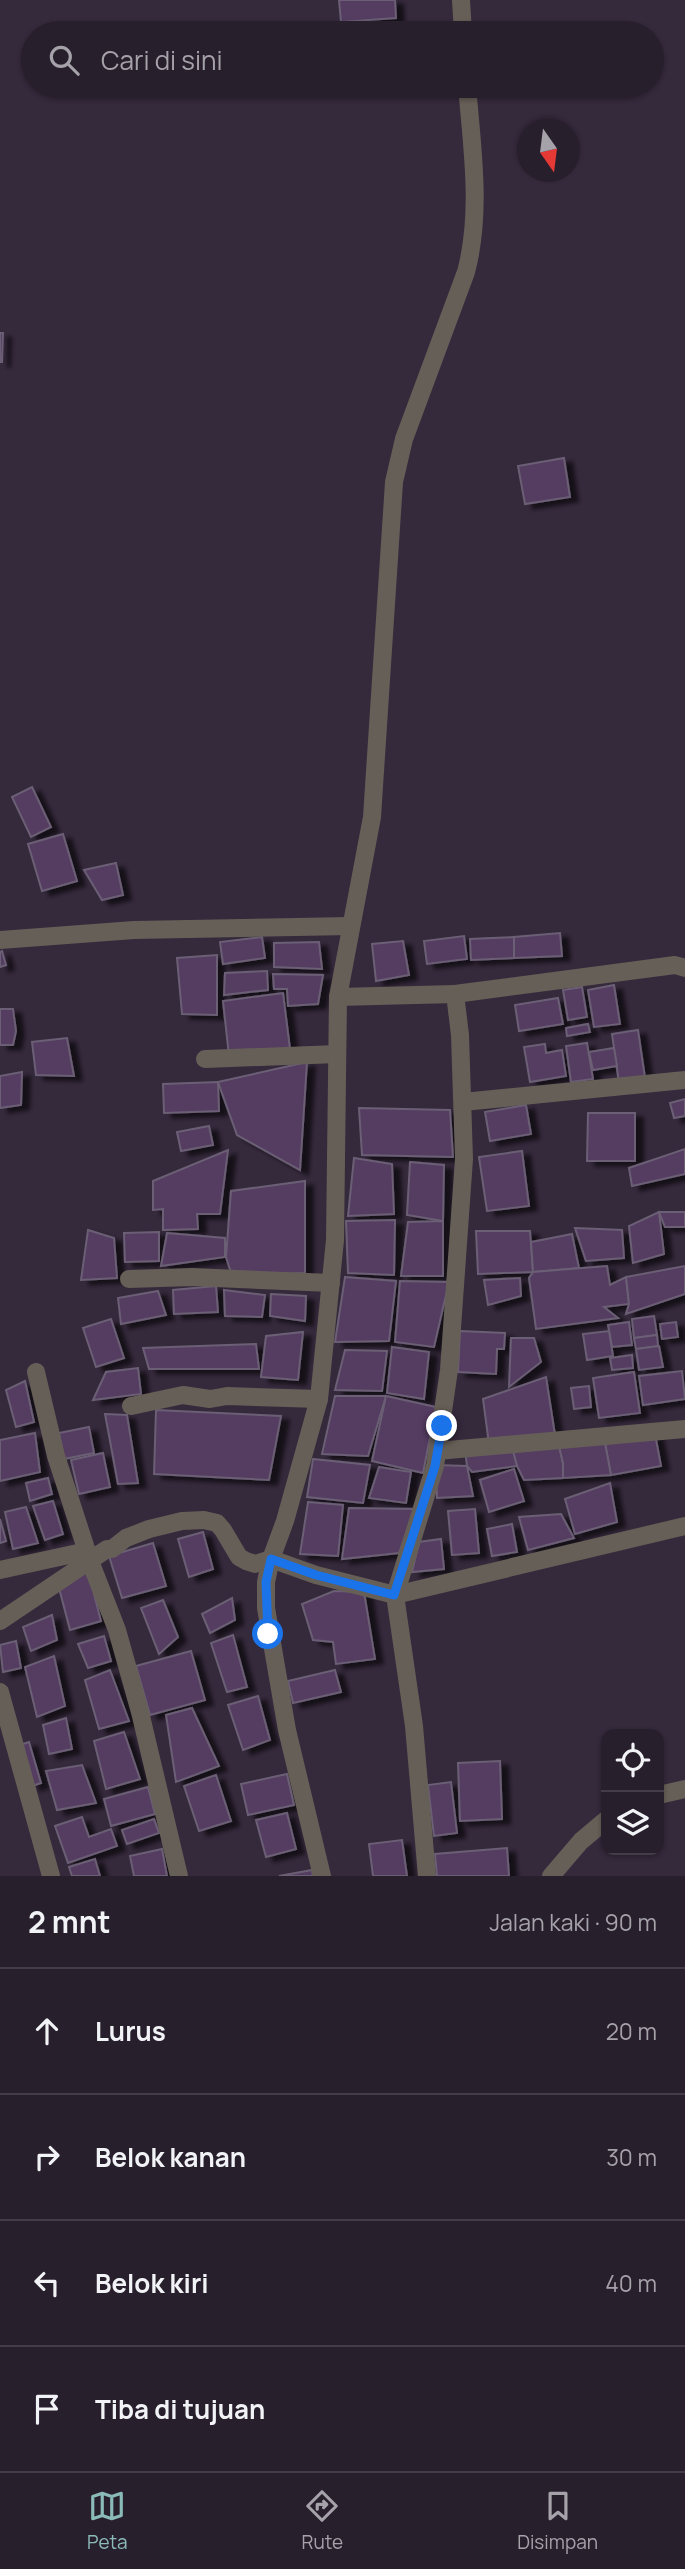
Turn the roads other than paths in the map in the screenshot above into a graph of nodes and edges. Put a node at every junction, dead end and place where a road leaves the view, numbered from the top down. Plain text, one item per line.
1 (461, 0) edge
2 (462, 21) edge
3 (468, 98) edge
4 (351, 926) junction
5 (0, 940) edge
6 (685, 968) edge
7 (455, 994) junction
8 (338, 997) junction
9 (337, 1054) junction
10 (205, 1059) dead end
11 (685, 1080) edge
12 (463, 1102) junction
13 (129, 1279) dead end
14 (331, 1283) junction
15 (36, 1372) dead end
16 (319, 1399) junction
17 (131, 1406) dead end
18 (685, 1429) edge
19 (437, 1451) junction
20 (685, 1526) edge
21 (88, 1556) junction
22 (271, 1559) junction
23 (0, 1570) edge
24 (394, 1595) junction
25 (0, 1621) edge
26 (0, 1692) edge
27 (685, 1789) edge
28 (664, 1794) edge
29 (601, 1824) edge
30 (51, 1876) edge
31 (179, 1876) edge
32 (322, 1876) edge
33 (427, 1876) edge
34 (551, 1876) edge

1 - 2 street
3 - 4 street
4 - 5 street
4 - 8 street
6 - 7 street
7 - 8 street
7 - 12 street
8 - 9 street
9 - 10 street
9 - 14 street
11 - 12 street
12 - 19 street
13 - 14 street
14 - 16 street
15 - 21 street
16 - 17 street
16 - 22 street
18 - 19 street
19 - 24 street
20 - 24 street
21 - 22 street
21 - 23 street
21 - 25 street
21 - 31 street
22 - 24 street
22 - 32 street
24 - 33 street
26 - 30 street
27 - 28 street
29 - 34 street

